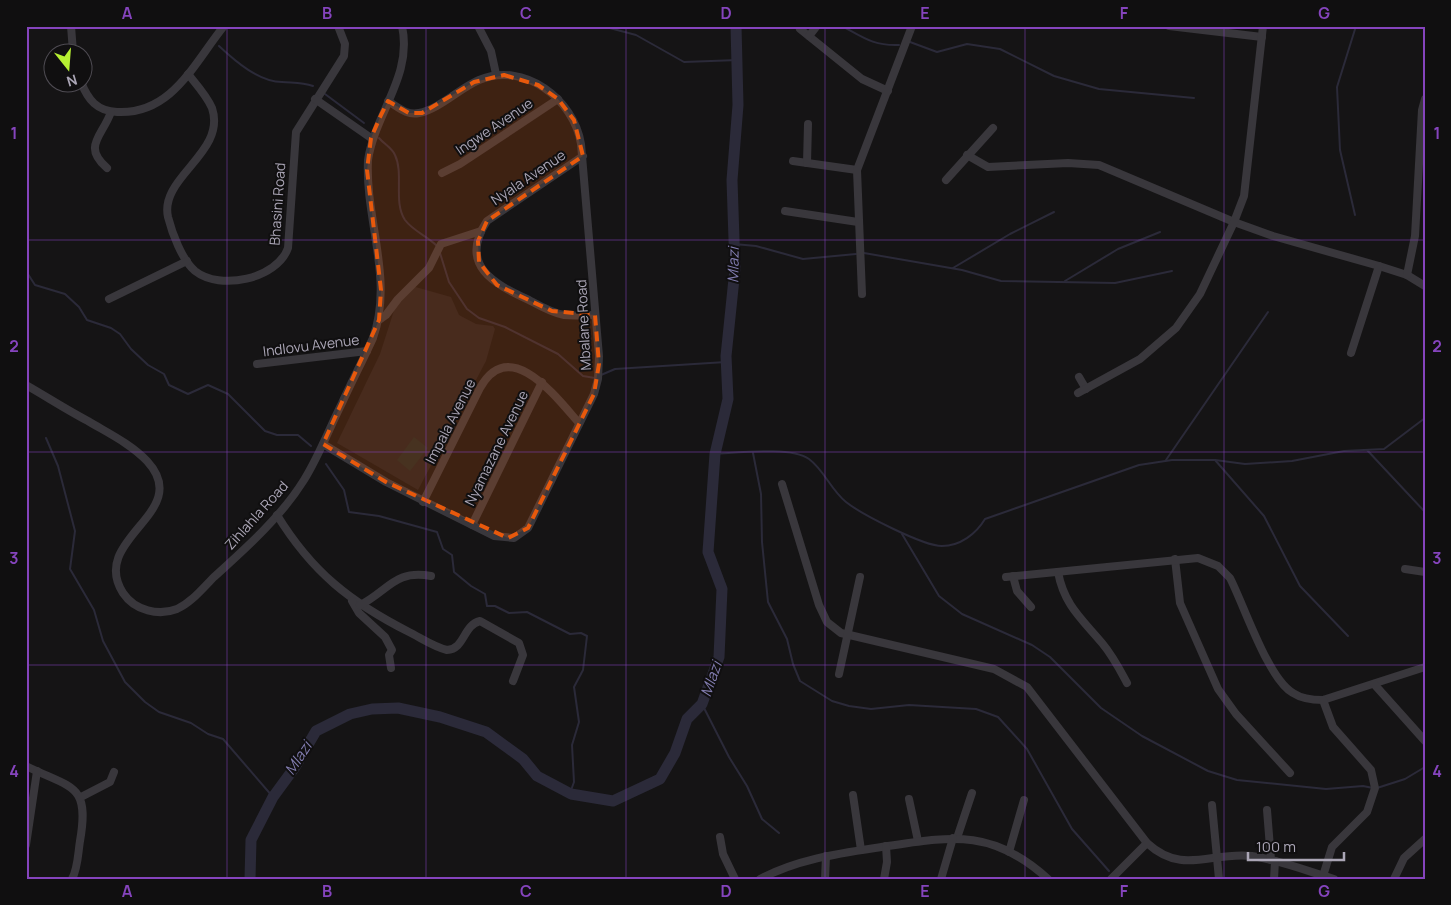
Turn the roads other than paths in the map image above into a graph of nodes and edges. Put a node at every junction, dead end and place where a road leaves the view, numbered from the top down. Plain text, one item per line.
1 (71, 26) edge
2 (224, 26) edge
3 (338, 26) edge
4 (402, 26) edge
5 (478, 26) edge
6 (912, 26) edge
7 (1169, 26) edge
8 (1263, 26) edge
9 (816, 27) edge
10 (800, 29) dead end
11 (1210, 29) edge
12 (809, 36) junction
13 (1262, 37) junction
14 (72, 42) edge
15 (188, 74) junction
16 (496, 74) junction
17 (888, 91) junction
18 (86, 92) edge
19 (315, 99) junction
20 (558, 99) junction
21 (1425, 99) edge
22 (388, 101) junction
23 (111, 112) junction
24 (808, 124) dead end
25 (992, 128) dead end
26 (371, 138) junction
27 (966, 155) junction
28 (583, 156) junction
29 (793, 160) dead end
30 (807, 163) junction
31 (107, 168) dead end
32 (857, 170) junction
33 (442, 173) dead end
34 (946, 180) dead end
35 (785, 211) dead end
36 (858, 222) junction
37 (1234, 222) junction
38 (481, 231) junction
39 (188, 261) junction
40 (1378, 266) junction
41 (1407, 275) junction
42 (1425, 286) edge
43 (862, 294) dead end
44 (109, 299) dead end
45 (596, 315) junction
46 (379, 320) junction
47 (367, 350) junction
48 (1351, 353) dead end
49 (257, 364) dead end
50 (1079, 377) dead end
51 (542, 382) junction
52 (26, 385) edge
53 (580, 423) junction
54 (323, 444) junction
55 (782, 484) dead end
56 (423, 502) junction
57 (277, 515) junction
58 (472, 525) junction
59 (1175, 559) junction
60 (1405, 569) dead end
61 (1058, 572) junction
62 (1425, 572) edge
63 (431, 576) dead end
64 (860, 577) dead end
65 (351, 598) junction
66 (360, 605) junction
67 (1031, 607) dead end
68 (847, 636) junction
69 (1425, 667) edge
70 (391, 668) dead end
71 (1131, 672) dead end
72 (839, 674) dead end
73 (1123, 676) junction
74 (513, 681) dead end
75 (1127, 683) dead end
76 (1374, 684) junction
77 (1323, 700) junction
78 (1425, 741) edge
79 (26, 766) edge
80 (37, 771) junction
81 (114, 772) dead end
82 (1279, 775) dead end
83 (972, 793) dead end
84 (853, 795) dead end
85 (81, 797) junction
86 (909, 799) dead end
87 (1024, 800) dead end
88 (1212, 805) dead end
89 (1267, 810) dead end
90 (720, 837) dead end
91 (955, 838) junction
92 (1425, 839) edge
93 (918, 841) junction
94 (1147, 843) junction
95 (26, 845) edge
96 (886, 846) junction
97 (861, 850) junction
98 (1010, 852) junction
99 (826, 856) junction
100 (1218, 858) junction
101 (1273, 861) junction
102 (1323, 876) junction
103 (1042, 877) edge
104 (72, 879) edge
105 (735, 879) edge
106 (760, 879) edge
107 (825, 879) edge
108 (884, 879) edge
109 (941, 879) edge
110 (1111, 879) edge
111 (1220, 879) edge
112 (1274, 879) edge
113 (1334, 879) edge
114 (1394, 879) edge

1 - 14 street
2 - 15 street
3 - 19 street, Bhasini Road
4 - 22 street, Zihlahla Road
5 - 16 street
6 - 17 street
7 - 11 street
8 - 13 street
9 - 12 street
10 - 12 street
11 - 13 street
12 - 17 street
13 - 37 street
15 - 23 street
15 - 39 street, Bhasini Road
16 - 20 street, Mbalane Road
16 - 22 street
17 - 32 street
18 - 23 street
19 - 26 street
19 - 39 street, Bhasini Road
20 - 28 street, Mbalane Road
20 - 33 street, Ingwe Avenue
21 - 41 street
22 - 26 street, Zihlahla Road
23 - 31 street
24 - 30 street
25 - 27 street
26 - 46 street, Zihlahla Road
27 - 34 street
27 - 37 street
28 - 38 street, Nyala Avenue
28 - 45 street, Mbalane Road
29 - 30 street
30 - 32 street
32 - 36 street
35 - 36 street
36 - 43 street
37 - 40 street
37 - 50 street
38 - 45 street
38 - 46 street
39 - 44 street
40 - 41 street
40 - 48 street
41 - 42 street
45 - 53 street, Mbalane Road
46 - 47 street, Zihlahla Road
47 - 49 street, Indlovu Avenue
47 - 54 street, Zihlahla Road
51 - 53 street, Impala Avenue
51 - 56 street, Impala Avenue
51 - 58 street, Nyamazane Avenue
52 - 57 street, Zihlahla Road
53 - 58 street, Mbalane Road
54 - 56 street, Mbalane Road
54 - 57 street, Zihlahla Road
55 - 68 street
56 - 58 street, Mbalane Road
57 - 65 street
59 - 61 street
59 - 77 street
59 - 82 street
60 - 62 street
61 - 67 street
61 - 73 street
63 - 66 street
64 - 68 street
65 - 66 street
65 - 70 street
66 - 74 street
68 - 72 street
68 - 94 street
69 - 76 street
71 - 73 street
73 - 75 street
76 - 77 street
76 - 78 street
77 - 102 street
79 - 80 street
80 - 85 street
80 - 95 street
81 - 85 street
83 - 91 street
84 - 97 street
85 - 104 street
86 - 93 street
87 - 98 street
88 - 100 street
89 - 101 street
90 - 105 street
91 - 93 street
91 - 98 street
91 - 109 street
92 - 114 street
93 - 96 street
94 - 100 street
94 - 110 street
96 - 97 street
96 - 108 street
97 - 99 street
98 - 103 street
99 - 106 street
99 - 107 street
100 - 101 street
100 - 111 street
101 - 102 street
101 - 112 street
102 - 113 street

